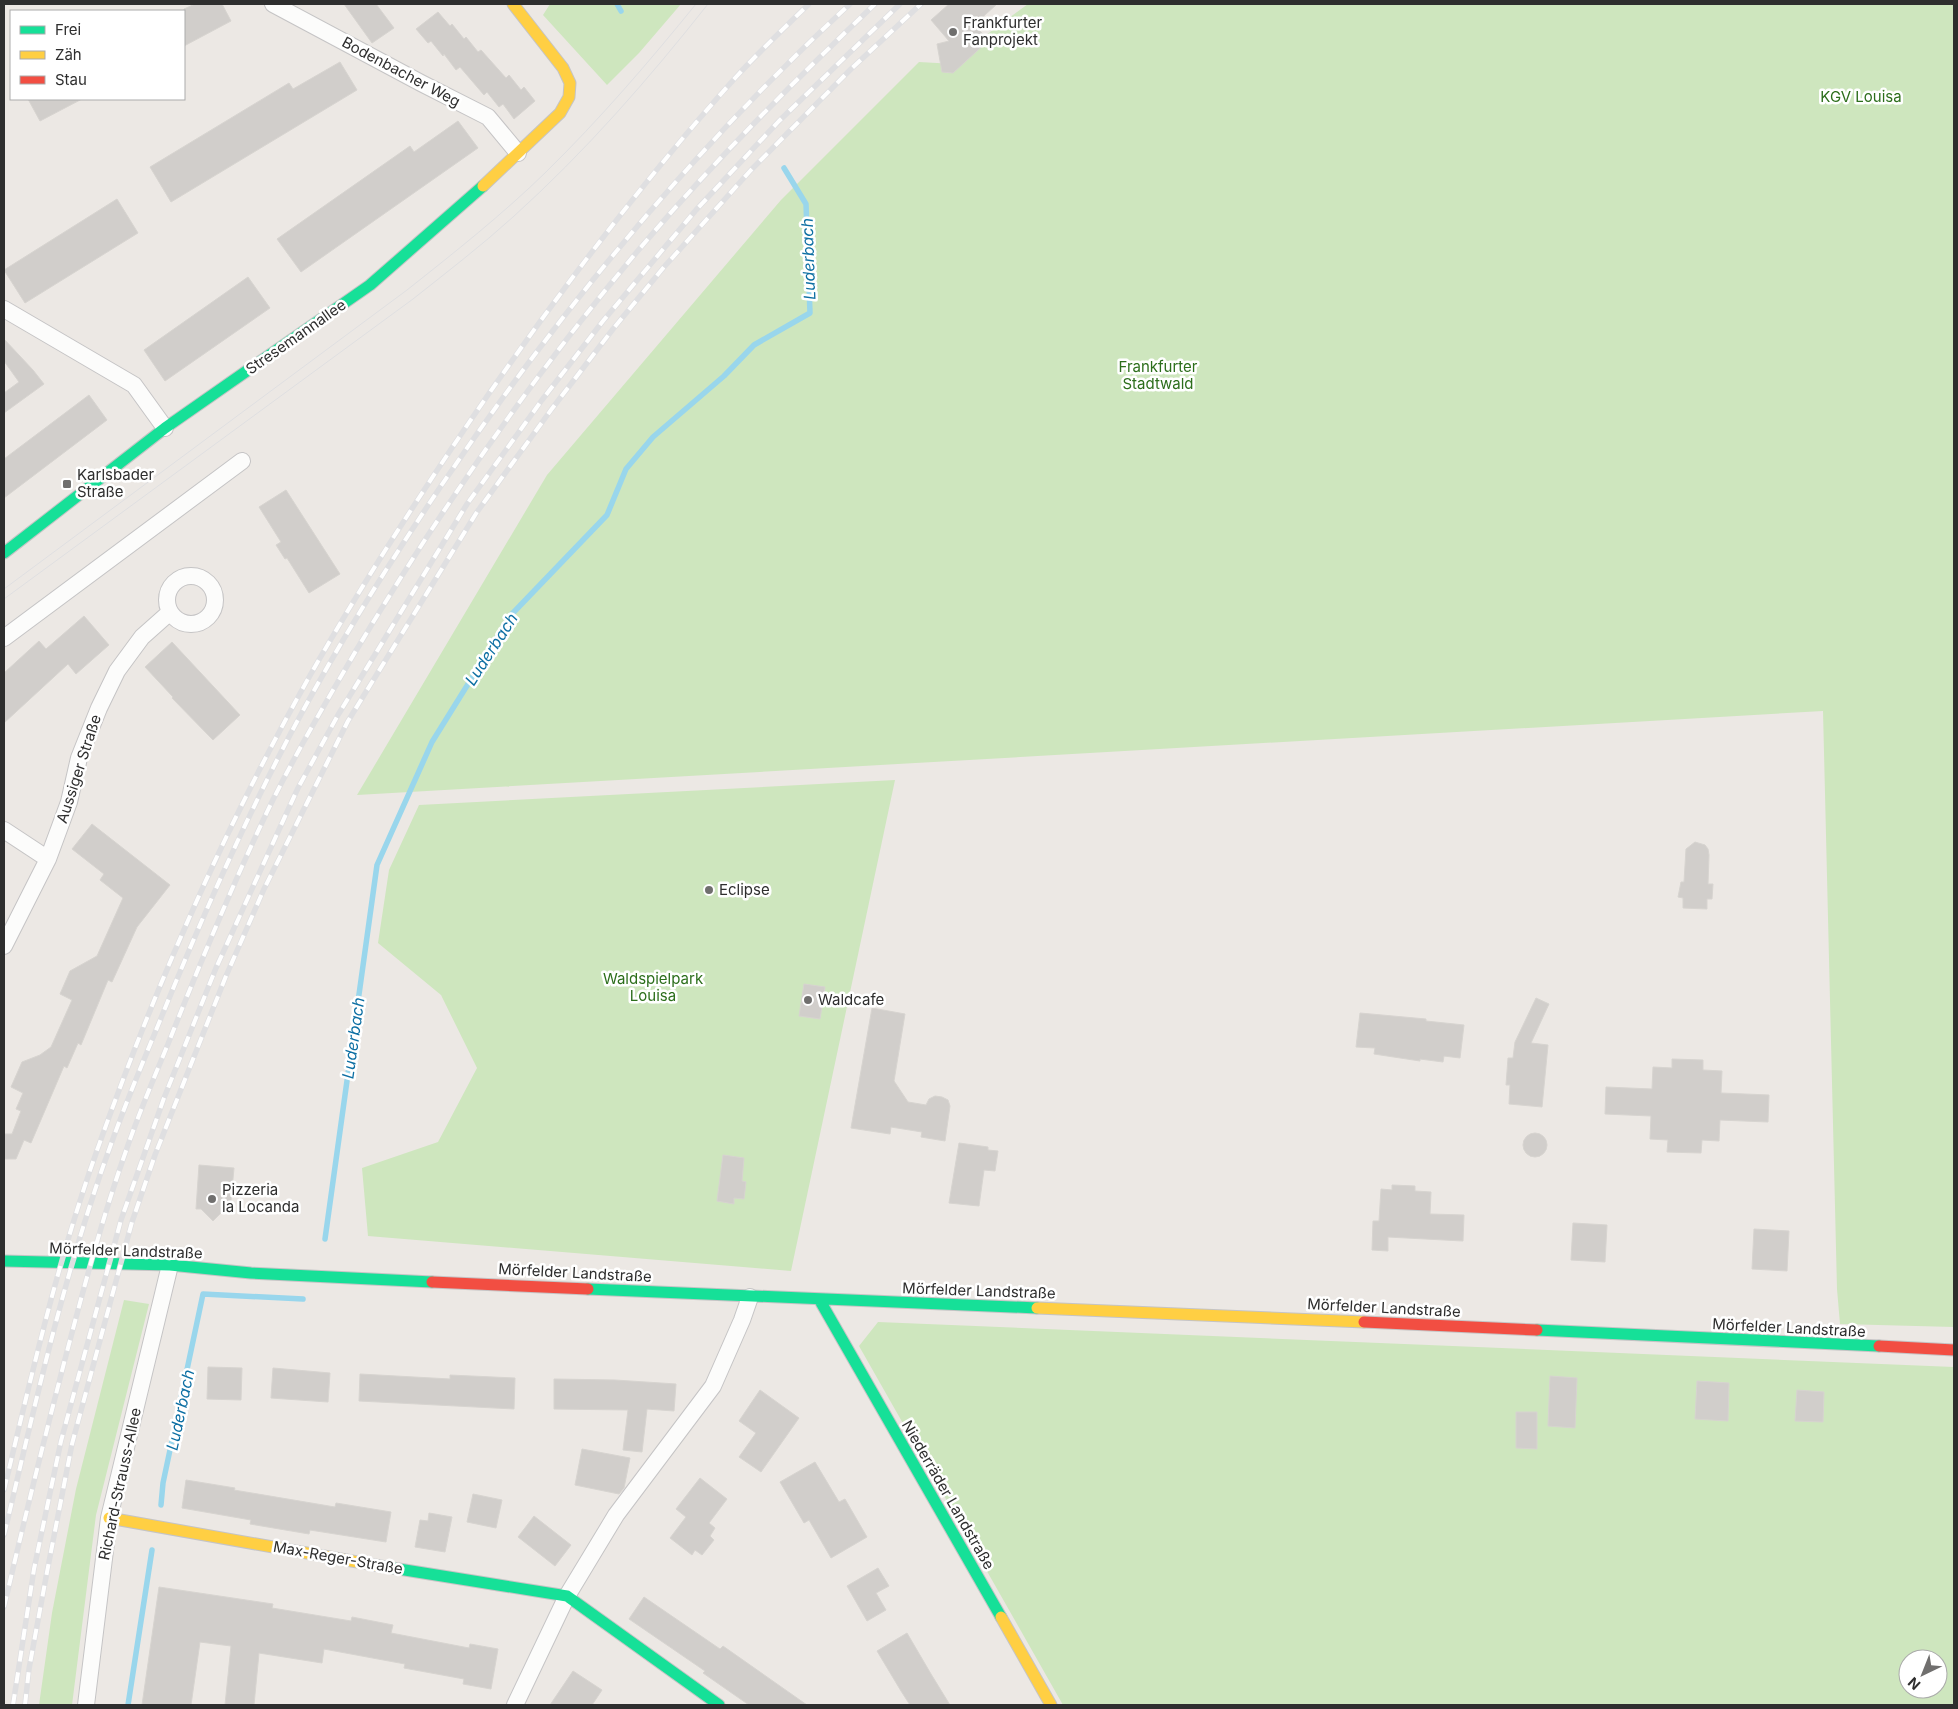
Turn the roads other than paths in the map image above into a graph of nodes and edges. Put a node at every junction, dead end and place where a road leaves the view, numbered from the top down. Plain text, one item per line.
1 (273, 4) edge
2 (513, 4) edge
3 (518, 153) junction
4 (4, 309) edge
5 (165, 428) junction
6 (242, 461) dead end
7 (4, 553) edge
8 (169, 613) dead end
9 (4, 638) edge
10 (4, 830) edge
11 (48, 858) junction
12 (4, 946) edge
13 (4, 1262) edge
14 (170, 1265) junction
15 (750, 1296) junction
16 (819, 1299) junction
17 (1954, 1350) edge
18 (109, 1518) junction
19 (567, 1596) junction
20 (86, 1705) edge
21 (515, 1705) edge
22 (719, 1705) edge
23 (1051, 1705) edge

1 - 3 street, Bodenbacher Weg
2 - 3 street, Stresemannallee
3 - 5 street, Stresemannallee
4 - 5 street
5 - 7 street, Stresemannallee
6 - 9 street
8 - 11 street, Aussiger Straße
10 - 11 street
11 - 12 street, Aussiger Straße
13 - 14 street, Mörfelder Landstraße
14 - 15 street, Mörfelder Landstraße
14 - 18 street, Richard-Strauss-Allee
15 - 16 street, Mörfelder Landstraße
15 - 19 street
16 - 17 street, Mörfelder Landstraße
16 - 23 street, Niederräder Landstraße
18 - 19 street, Max-Reger-Straße
18 - 20 street, Richard-Strauss-Allee
19 - 21 street
19 - 22 street, Max-Reger-Straße

